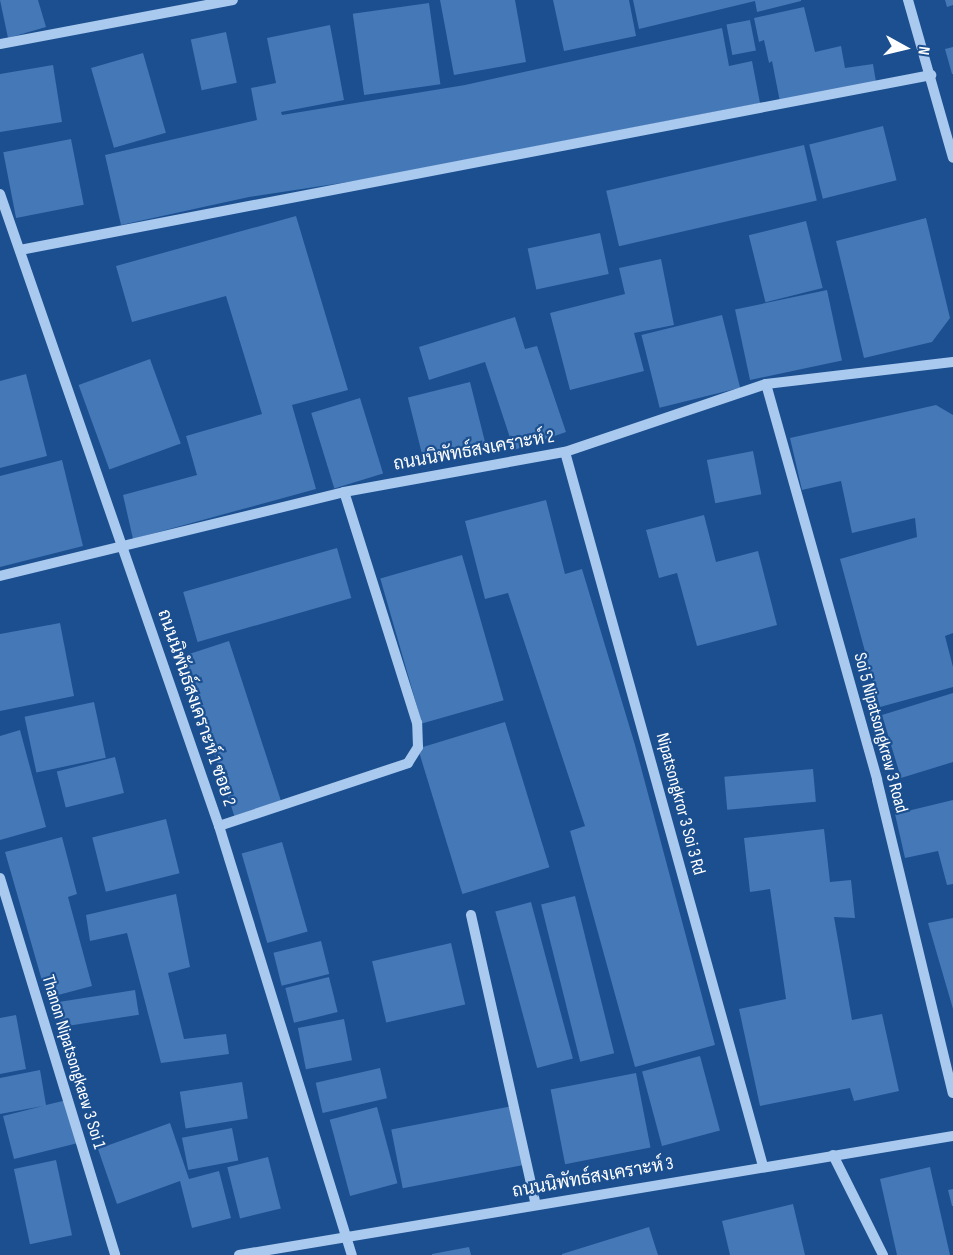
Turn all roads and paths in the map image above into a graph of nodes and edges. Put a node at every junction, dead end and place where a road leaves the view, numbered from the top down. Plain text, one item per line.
1 (233, 0) edge
2 (908, 0) edge
3 (0, 44) edge
4 (931, 75) junction
5 (953, 158) edge
6 (0, 194) edge
7 (20, 250) junction
8 (953, 362) edge
9 (766, 384) junction
10 (565, 452) junction
11 (344, 492) junction
12 (124, 548) junction
13 (0, 576) edge
14 (219, 826) junction
15 (0, 878) edge
16 (471, 915) dead end
17 (953, 1093) edge
18 (953, 1136) edge
19 (833, 1155) junction
20 (763, 1166) junction
21 (536, 1205) junction
22 (344, 1238) junction
23 (115, 1255) edge
24 (239, 1255) edge
25 (352, 1255) edge
26 (883, 1255) edge

1 - 3 street
2 - 4 street
4 - 5 street
4 - 7 street
6 - 7 street, ถนนนิพันธ์สงเคราะห์ 1 ซอย 2
7 - 12 street, ถนนนิพันธ์สงเคราะห์ 1 ซอย 2
8 - 9 street, ถนนนิพัทธ์สงเคราะห์ 2
9 - 10 street, ถนนนิพัทธ์สงเคราะห์ 2
9 - 17 street, Soi 5 Nipatsongkrew 3 Road
10 - 11 street, ถนนนิพัทธ์สงเคราะห์ 2
10 - 20 street, Nipatsongkror 3 Soi 3 Rd
11 - 12 street, ถนนนิพัทธ์สงเคราะห์ 2
11 - 14 street
12 - 13 street, ถนนนิพัทธ์สงเคราะห์ 2
12 - 14 street, ถนนนิพันธ์สงเคราะห์ 1 ซอย 2
14 - 22 street, ถนนนิพันธ์สงเคราะห์ 1 ซอย 2
15 - 23 street, Thanon Nipatsongkaew 3 Soi 1
16 - 21 street
18 - 19 street, ถนนนิพัทธ์สงเคราะห์ 3
19 - 20 street, ถนนนิพัทธ์สงเคราะห์ 3
19 - 26 street
20 - 21 street, ถนนนิพัทธ์สงเคราะห์ 3
21 - 22 street, ถนนนิพัทธ์สงเคราะห์ 3
22 - 24 street, ถนนนิพัทธ์สงเคราะห์ 3
22 - 25 street, ถนนนิพันธ์สงเคราะห์ 1 ซอย 2

